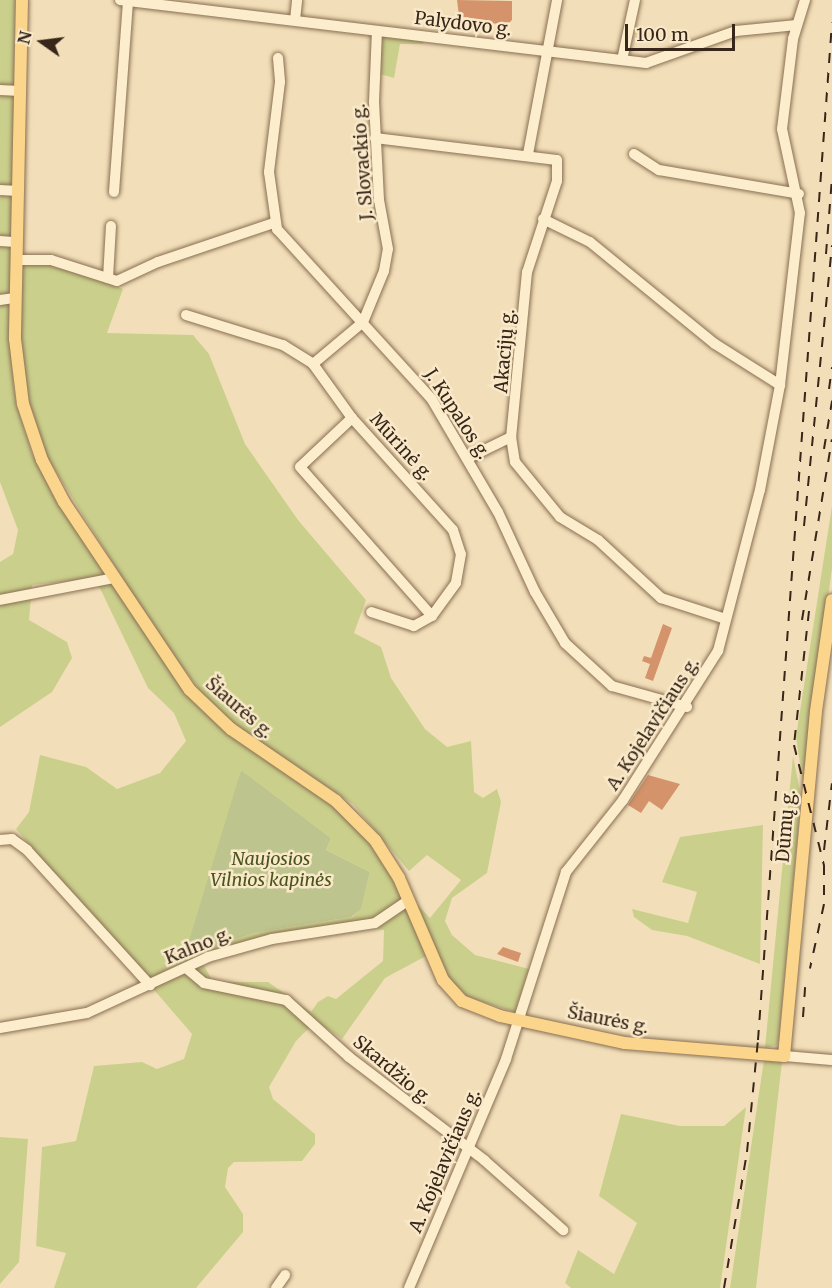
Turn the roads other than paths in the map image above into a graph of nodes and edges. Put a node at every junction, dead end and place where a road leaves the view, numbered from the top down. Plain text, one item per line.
1 (22, 0) edge
2 (297, 0) edge
3 (557, 0) edge
4 (635, 0) edge
5 (805, 0) edge
6 (124, 1) edge
7 (295, 20) junction
8 (797, 25) junction
9 (377, 31) junction
10 (547, 51) junction
11 (278, 58) dead end
12 (622, 60) junction
13 (0, 90) edge
14 (20, 91) junction
15 (375, 138) junction
16 (528, 154) junction
17 (634, 154) dead end
18 (0, 190) edge
19 (18, 191) junction
20 (114, 192) dead end
21 (799, 194) junction
22 (543, 219) junction
23 (274, 224) junction
24 (111, 226) dead end
25 (0, 241) edge
26 (16, 242) junction
27 (16, 260) junction
28 (108, 278) junction
29 (15, 298) junction
30 (0, 300) edge
31 (186, 315) dead end
32 (363, 322) junction
33 (314, 364) junction
34 (780, 385) junction
35 (352, 418) junction
36 (511, 437) junction
37 (468, 458) junction
38 (114, 578) junction
39 (0, 600) edge
40 (832, 600) edge
41 (372, 612) dead end
42 (432, 616) junction
43 (726, 619) junction
44 (687, 706) junction
45 (0, 840) edge
46 (409, 900) junction
47 (186, 969) junction
48 (150, 984) junction
49 (518, 1020) junction
50 (0, 1028) edge
51 (784, 1056) junction
52 (832, 1060) edge
53 (468, 1149) junction
54 (563, 1230) dead end
55 (285, 1275) dead end
56 (276, 1288) edge
57 (409, 1288) edge

1 - 14 main road, Šiaurės g.
2 - 7 street
3 - 10 street
4 - 12 street
5 - 8 street, A. Kojelavičiaus g.
6 - 7 street, Palydovo g.
6 - 20 street
7 - 9 street, Palydovo g.
8 - 12 street, Palydovo g.
8 - 21 street, A. Kojelavičiaus g.
9 - 10 street, Palydovo g.
9 - 15 street, J. Slovackio g.
10 - 12 street, Palydovo g.
10 - 16 street
11 - 23 street
13 - 14 street
14 - 19 main road, Šiaurės g.
15 - 16 street, Akacijų g.
15 - 32 street, J. Slovackio g.
16 - 22 street, Akacijų g.
17 - 21 street
18 - 19 street
19 - 26 main road, Šiaurės g.
21 - 34 street, A. Kojelavičiaus g.
22 - 34 street
22 - 36 street, Akacijų g.
23 - 28 street
23 - 32 street, J. Kupalos g.
24 - 28 street
25 - 26 street
26 - 27 main road, Šiaurės g.
27 - 28 street
27 - 29 main road, Šiaurės g.
29 - 30 street
29 - 38 main road, Šiaurės g.
31 - 33 street, Mūrinė g.
32 - 33 street
32 - 37 street, J. Kupalos g.
33 - 35 street, Mūrinė g.
34 - 43 street, A. Kojelavičiaus g.
35 - 42 street, Mūrinė g.
35 - 42 street
36 - 37 street
36 - 43 street, Akacijų g.
37 - 44 street, J. Kupalos g.
38 - 39 street
38 - 46 main road, Šiaurės g.
40 - 51 main road, Dūmų g.
41 - 42 street
43 - 44 street, A. Kojelavičiaus g.
44 - 49 street, A. Kojelavičiaus g.
45 - 48 street
46 - 47 street, Kalno g.
46 - 49 main road, Šiaurės g.
47 - 48 street, Kalno g.
47 - 53 street, Skardžio g.
48 - 50 street, Kalno g.
49 - 51 main road, Šiaurės g.
49 - 53 street, A. Kojelavičiaus g.
51 - 52 street, Šiaurės g.
53 - 54 street, Skardžio g.
53 - 57 street, A. Kojelavičiaus g.
55 - 56 street

